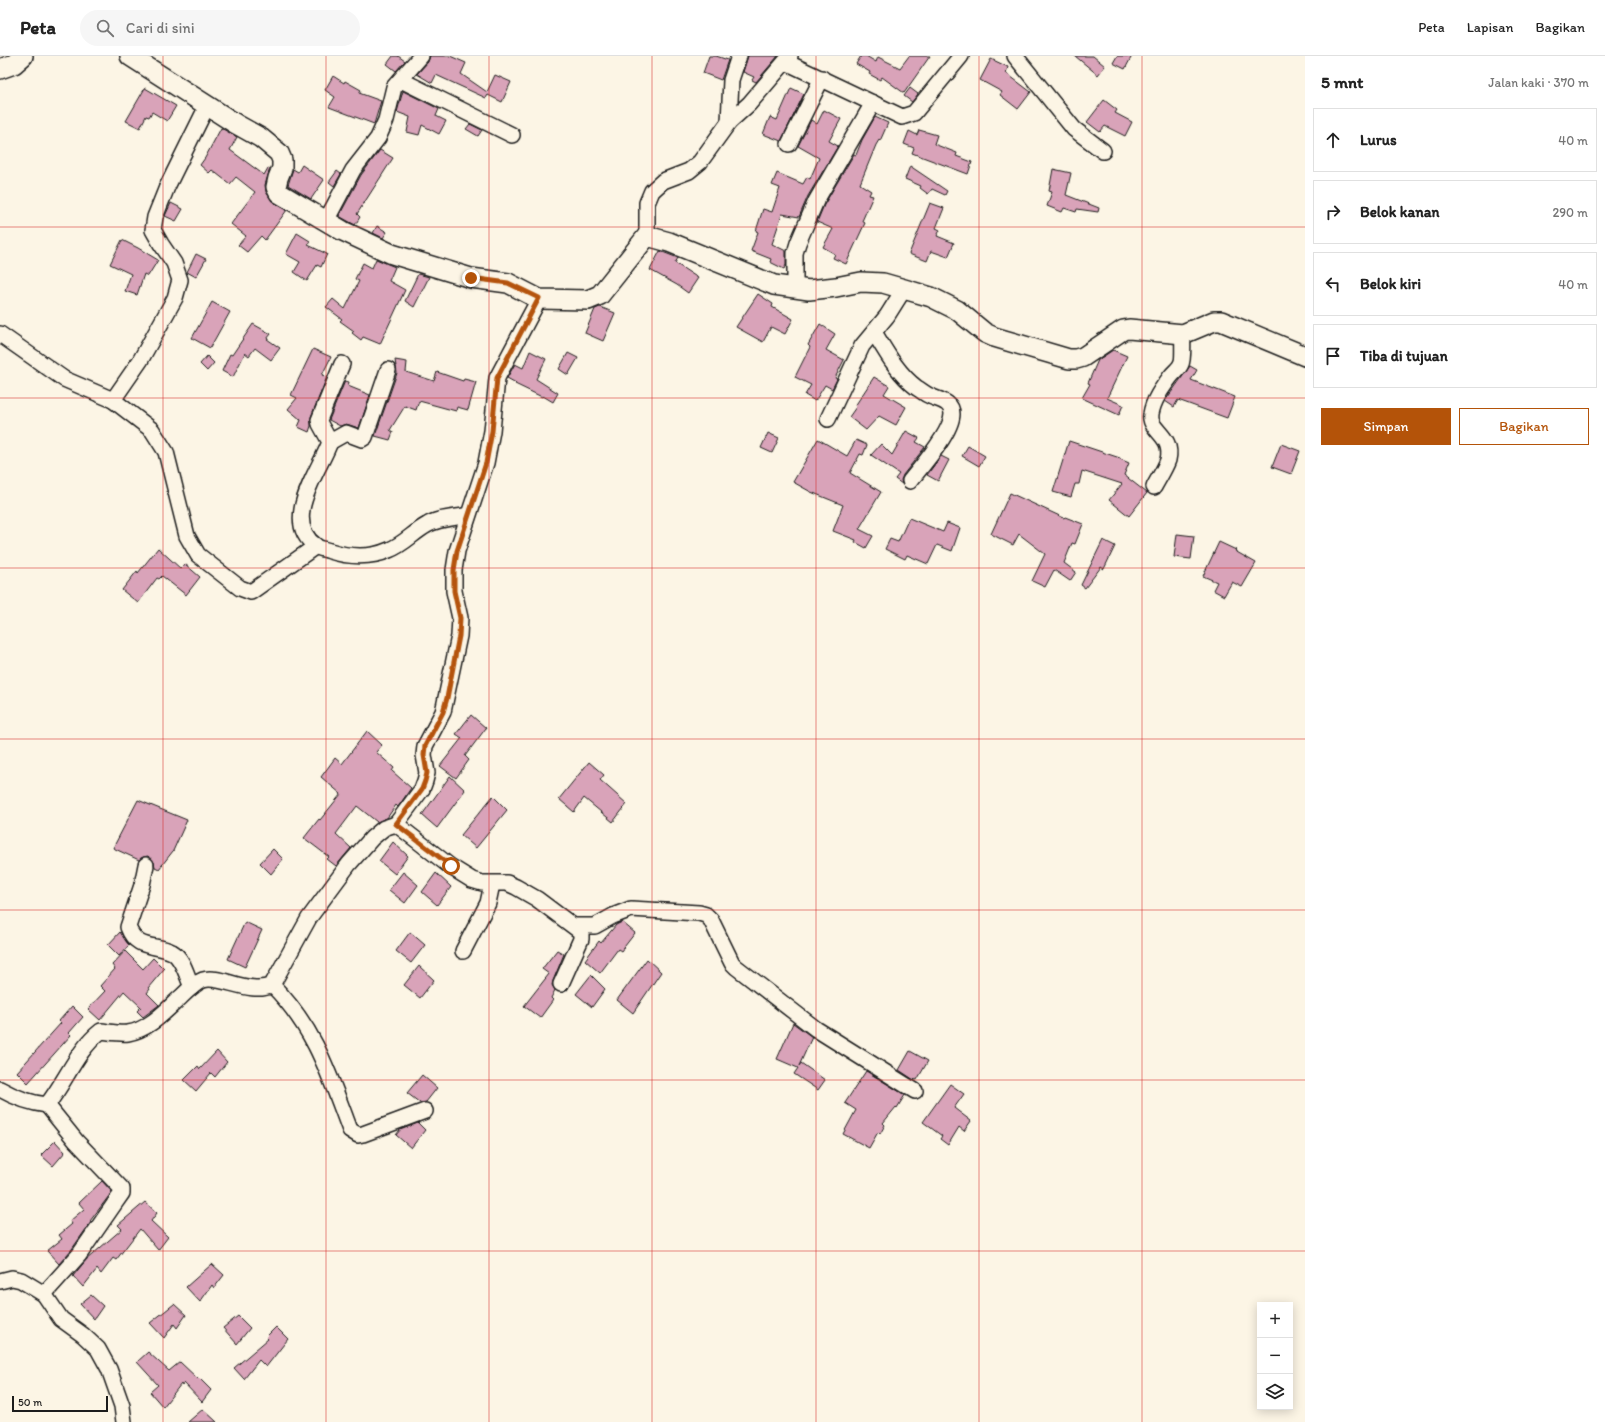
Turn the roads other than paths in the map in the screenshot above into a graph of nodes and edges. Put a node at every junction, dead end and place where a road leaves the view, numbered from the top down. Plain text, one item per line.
1 (23, 56) edge
2 (421, 56) edge
3 (739, 56) edge
4 (961, 56) edge
5 (1015, 56) edge
6 (134, 57) edge
7 (788, 59) edge
8 (0, 69) edge
9 (822, 78) junction
10 (401, 80) junction
11 (873, 103) junction
12 (207, 106) junction
13 (729, 122) junction
14 (512, 135) dead end
15 (789, 144) dead end
16 (1103, 151) dead end
17 (326, 221) junction
18 (647, 236) junction
19 (795, 289) junction
20 (904, 289) junction
21 (539, 298) junction
22 (874, 332) junction
23 (0, 334) edge
24 (1183, 334) junction
25 (1305, 356) edge
26 (342, 364) dead end
27 (388, 370) dead end
28 (113, 400) junction
29 (828, 419) dead end
30 (330, 442) junction
31 (910, 481) dead end
32 (1154, 487) dead end
33 (468, 515) junction
34 (316, 546) junction
35 (396, 824) junction
36 (146, 865) dead end
37 (492, 884) junction
38 (575, 926) junction
39 (463, 951) dead end
40 (561, 984) dead end
41 (272, 985) junction
42 (192, 988) junction
43 (0, 1089) edge
44 (915, 1091) dead end
45 (47, 1105) junction
46 (425, 1111) dead end
47 (0, 1281) edge
48 (44, 1294) junction
49 (124, 1422) edge

1 - 8 street
2 - 10 street
3 - 13 street
4 - 11 street
5 - 16 street
6 - 12 street
7 - 9 street
7 - 13 street
9 - 11 street
9 - 15 street
10 - 14 street
10 - 17 street
11 - 19 street
12 - 17 street
12 - 28 street
13 - 18 street
17 - 21 street
18 - 19 street
18 - 21 street
19 - 20 street
20 - 22 street
20 - 24 street
21 - 33 street
22 - 29 street
22 - 31 street
23 - 28 street
24 - 25 street
24 - 32 street
26 - 30 street
27 - 30 street
28 - 34 street
30 - 34 street
33 - 34 street
33 - 35 street
35 - 37 street
35 - 41 street
36 - 42 street
37 - 38 street
37 - 39 street
38 - 40 street
38 - 44 street
41 - 42 street
41 - 46 street
42 - 45 street
43 - 45 street
45 - 48 street
47 - 48 street
48 - 49 street

